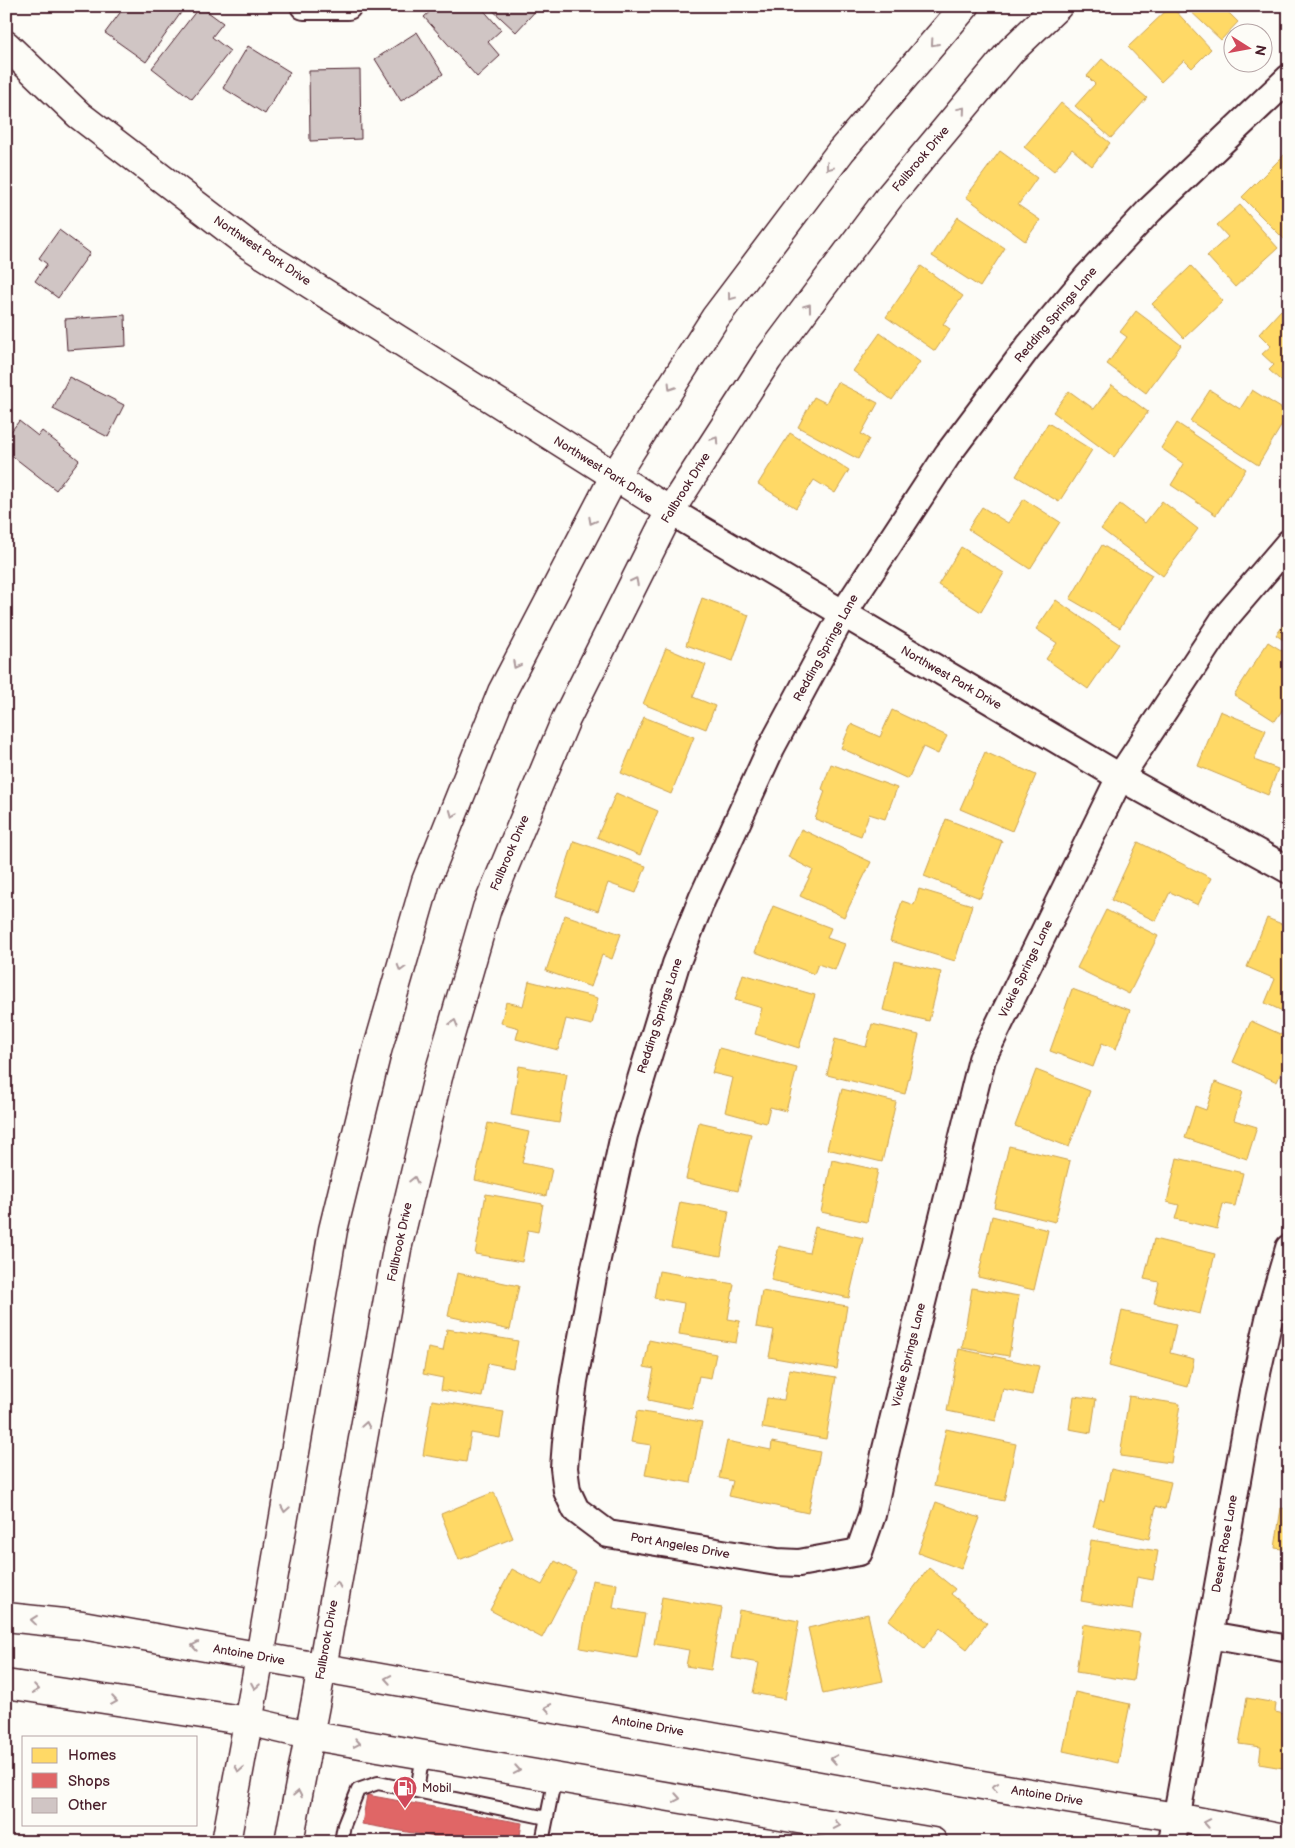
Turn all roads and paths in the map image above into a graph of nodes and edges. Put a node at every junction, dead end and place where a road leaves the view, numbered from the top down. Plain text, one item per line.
1 (304, 6) edge
2 (348, 6) edge
3 (966, 6) edge
4 (1058, 6) edge
5 (6, 45) edge
6 (1289, 78) edge
7 (614, 477) junction
8 (670, 510) junction
9 (1289, 543) edge
10 (843, 614) junction
11 (1120, 777) junction
12 (1289, 870) edge
13 (1289, 1248) edge
14 (1280, 1312) edge
15 (582, 1339) joint
16 (886, 1449) joint
17 (6, 1617) edge
18 (1209, 1635) junction
19 (1289, 1649) edge
20 (260, 1657) junction
21 (322, 1668) junction
22 (6, 1684) edge
23 (248, 1721) junction
24 (308, 1735) junction
25 (424, 1754) junction
26 (555, 1777) junction
27 (417, 1790) junction
28 (547, 1818) junction
29 (1174, 1829) edge
30 (1289, 1838) edge
31 (226, 1842) edge
32 (288, 1842) edge
33 (341, 1842) edge
34 (542, 1842) edge
35 (933, 1842) edge

1 - 2 street
3 -> 7 main road
8 -> 4 main road, Fallbrook Drive
5 - 7 main road, Northwest Park Drive
6 - 10 street, Redding Springs Lane
7 - 8 main road, Northwest Park Drive
7 -> 20 main road
8 - 10 street, Northwest Park Drive
21 -> 8 main road, Fallbrook Drive
9 - 11 street, Vickie Springs Lane
10 - 11 street, Northwest Park Drive
10 - 15 street, Redding Springs Lane
11 - 12 street, Northwest Park Drive
11 - 16 street, Vickie Springs Lane
13 - 14 street, Desert Rose Lane
14 - 18 street, Desert Rose Lane
15 - 16 street, Port Angeles Drive
20 -> 17 main road, Antoine Drive
18 - 19 street
18 - 29 street, Desert Rose Lane
20 - 21 main road, Antoine Drive
20 -> 23 main road
21 - 24 main road, Fallbrook Drive
29 -> 21 main road, Antoine Drive
22 -> 23 main road
23 - 24 main road
23 -> 31 main road
24 -> 25 main road
32 -> 24 main road, Fallbrook Drive
25 -> 26 main road
25 - 27 lane
26 - 28 lane
26 -> 35 main road
27 - 28 lane
27 - 33 lane
28 - 34 lane
30 -> 29 main road, Antoine Drive

